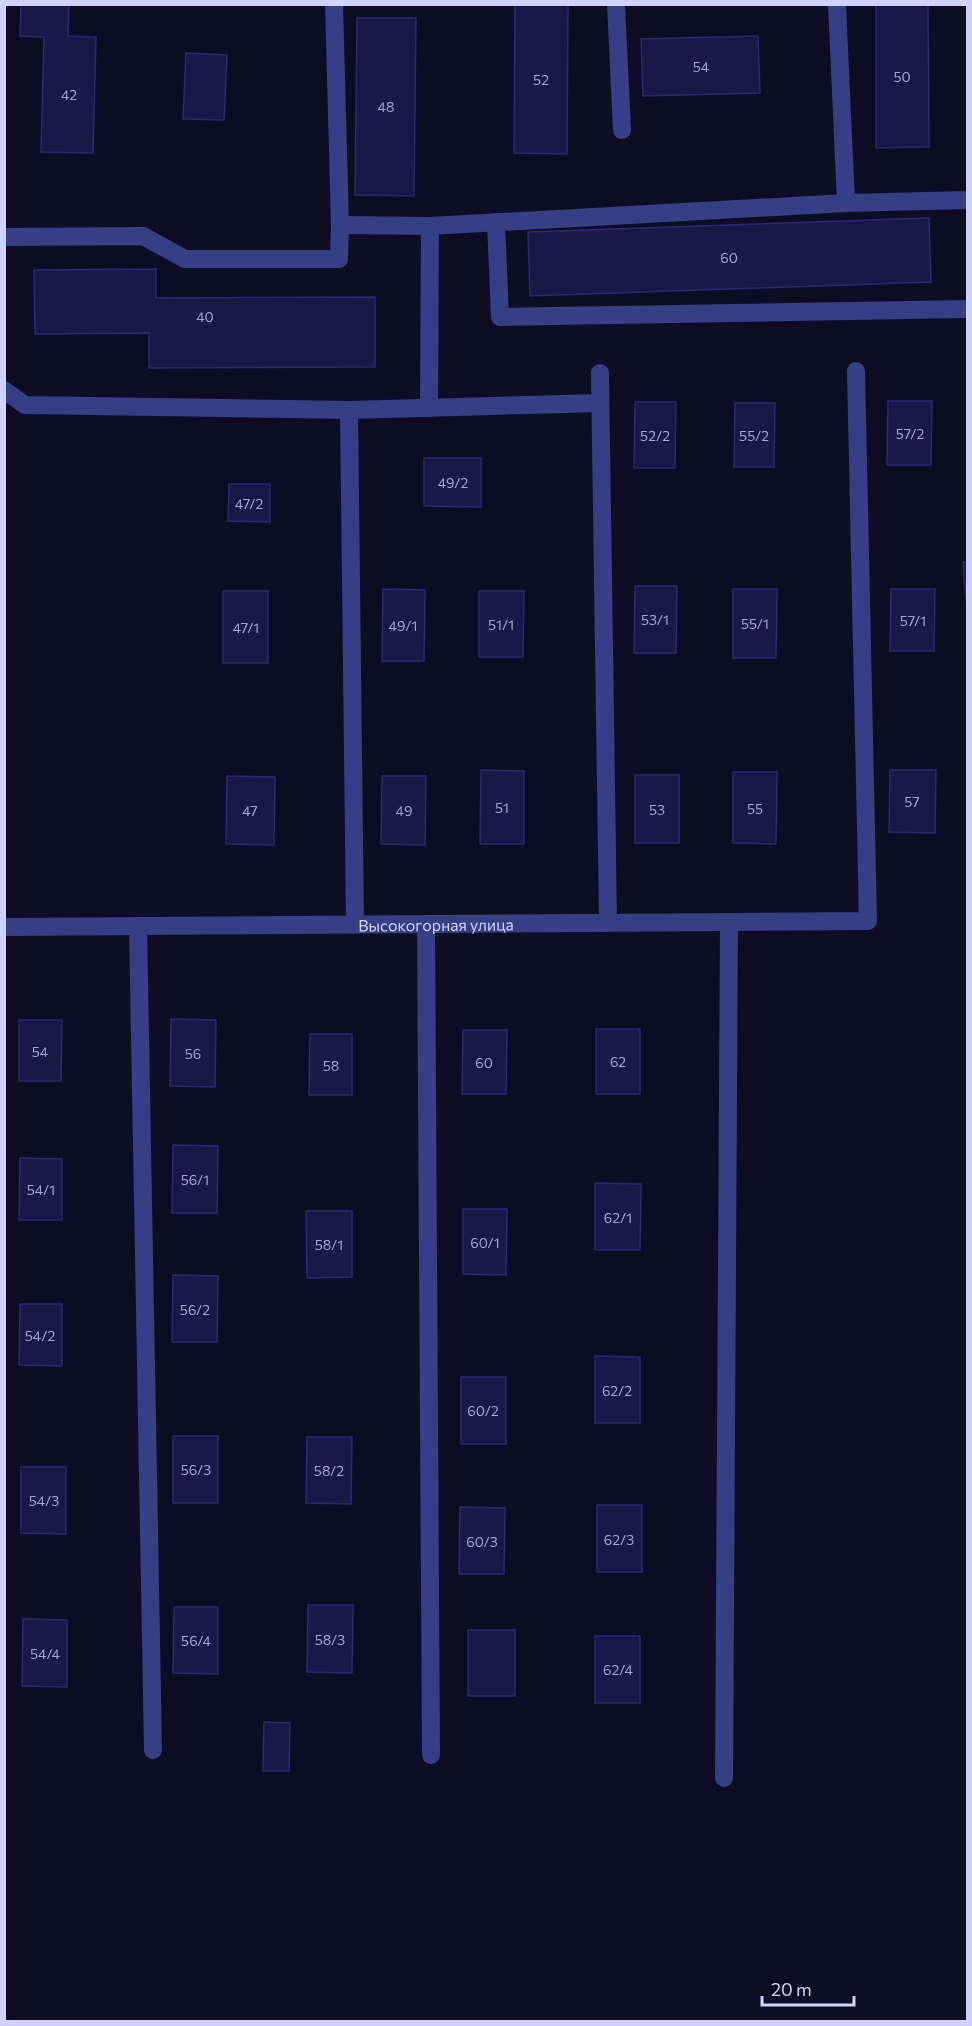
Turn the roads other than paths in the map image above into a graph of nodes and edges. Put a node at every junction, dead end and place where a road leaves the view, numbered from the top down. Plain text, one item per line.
1 (334, 4) edge
2 (616, 4) edge
3 (837, 4) edge
4 (622, 130) dead end
5 (968, 200) edge
6 (846, 203) junction
7 (496, 222) junction
8 (340, 225) junction
9 (430, 226) junction
10 (4, 237) edge
11 (968, 309) edge
12 (856, 371) dead end
13 (600, 374) dead end
14 (4, 390) edge
15 (600, 404) junction
16 (429, 408) junction
17 (349, 410) junction
18 (729, 922) junction
19 (608, 923) junction
20 (355, 924) junction
21 (426, 924) junction
22 (138, 926) junction
23 (4, 927) edge
24 (153, 1750) dead end
25 (431, 1755) dead end
26 (724, 1778) dead end

1 - 8 street
2 - 4 street
3 - 6 street
5 - 6 street
6 - 7 street
7 - 9 street
7 - 11 street
8 - 9 street
8 - 10 street
9 - 16 street
12 - 18 street, Высокогорная улица
13 - 15 street
14 - 17 street
15 - 16 street
15 - 19 street
16 - 17 street
17 - 20 street
18 - 19 street, Высокогорная улица
18 - 26 street
19 - 21 street, Высокогорная улица
20 - 21 street, Высокогорная улица
20 - 22 street, Высокогорная улица
21 - 25 street
22 - 23 street, Высокогорная улица
22 - 24 street

